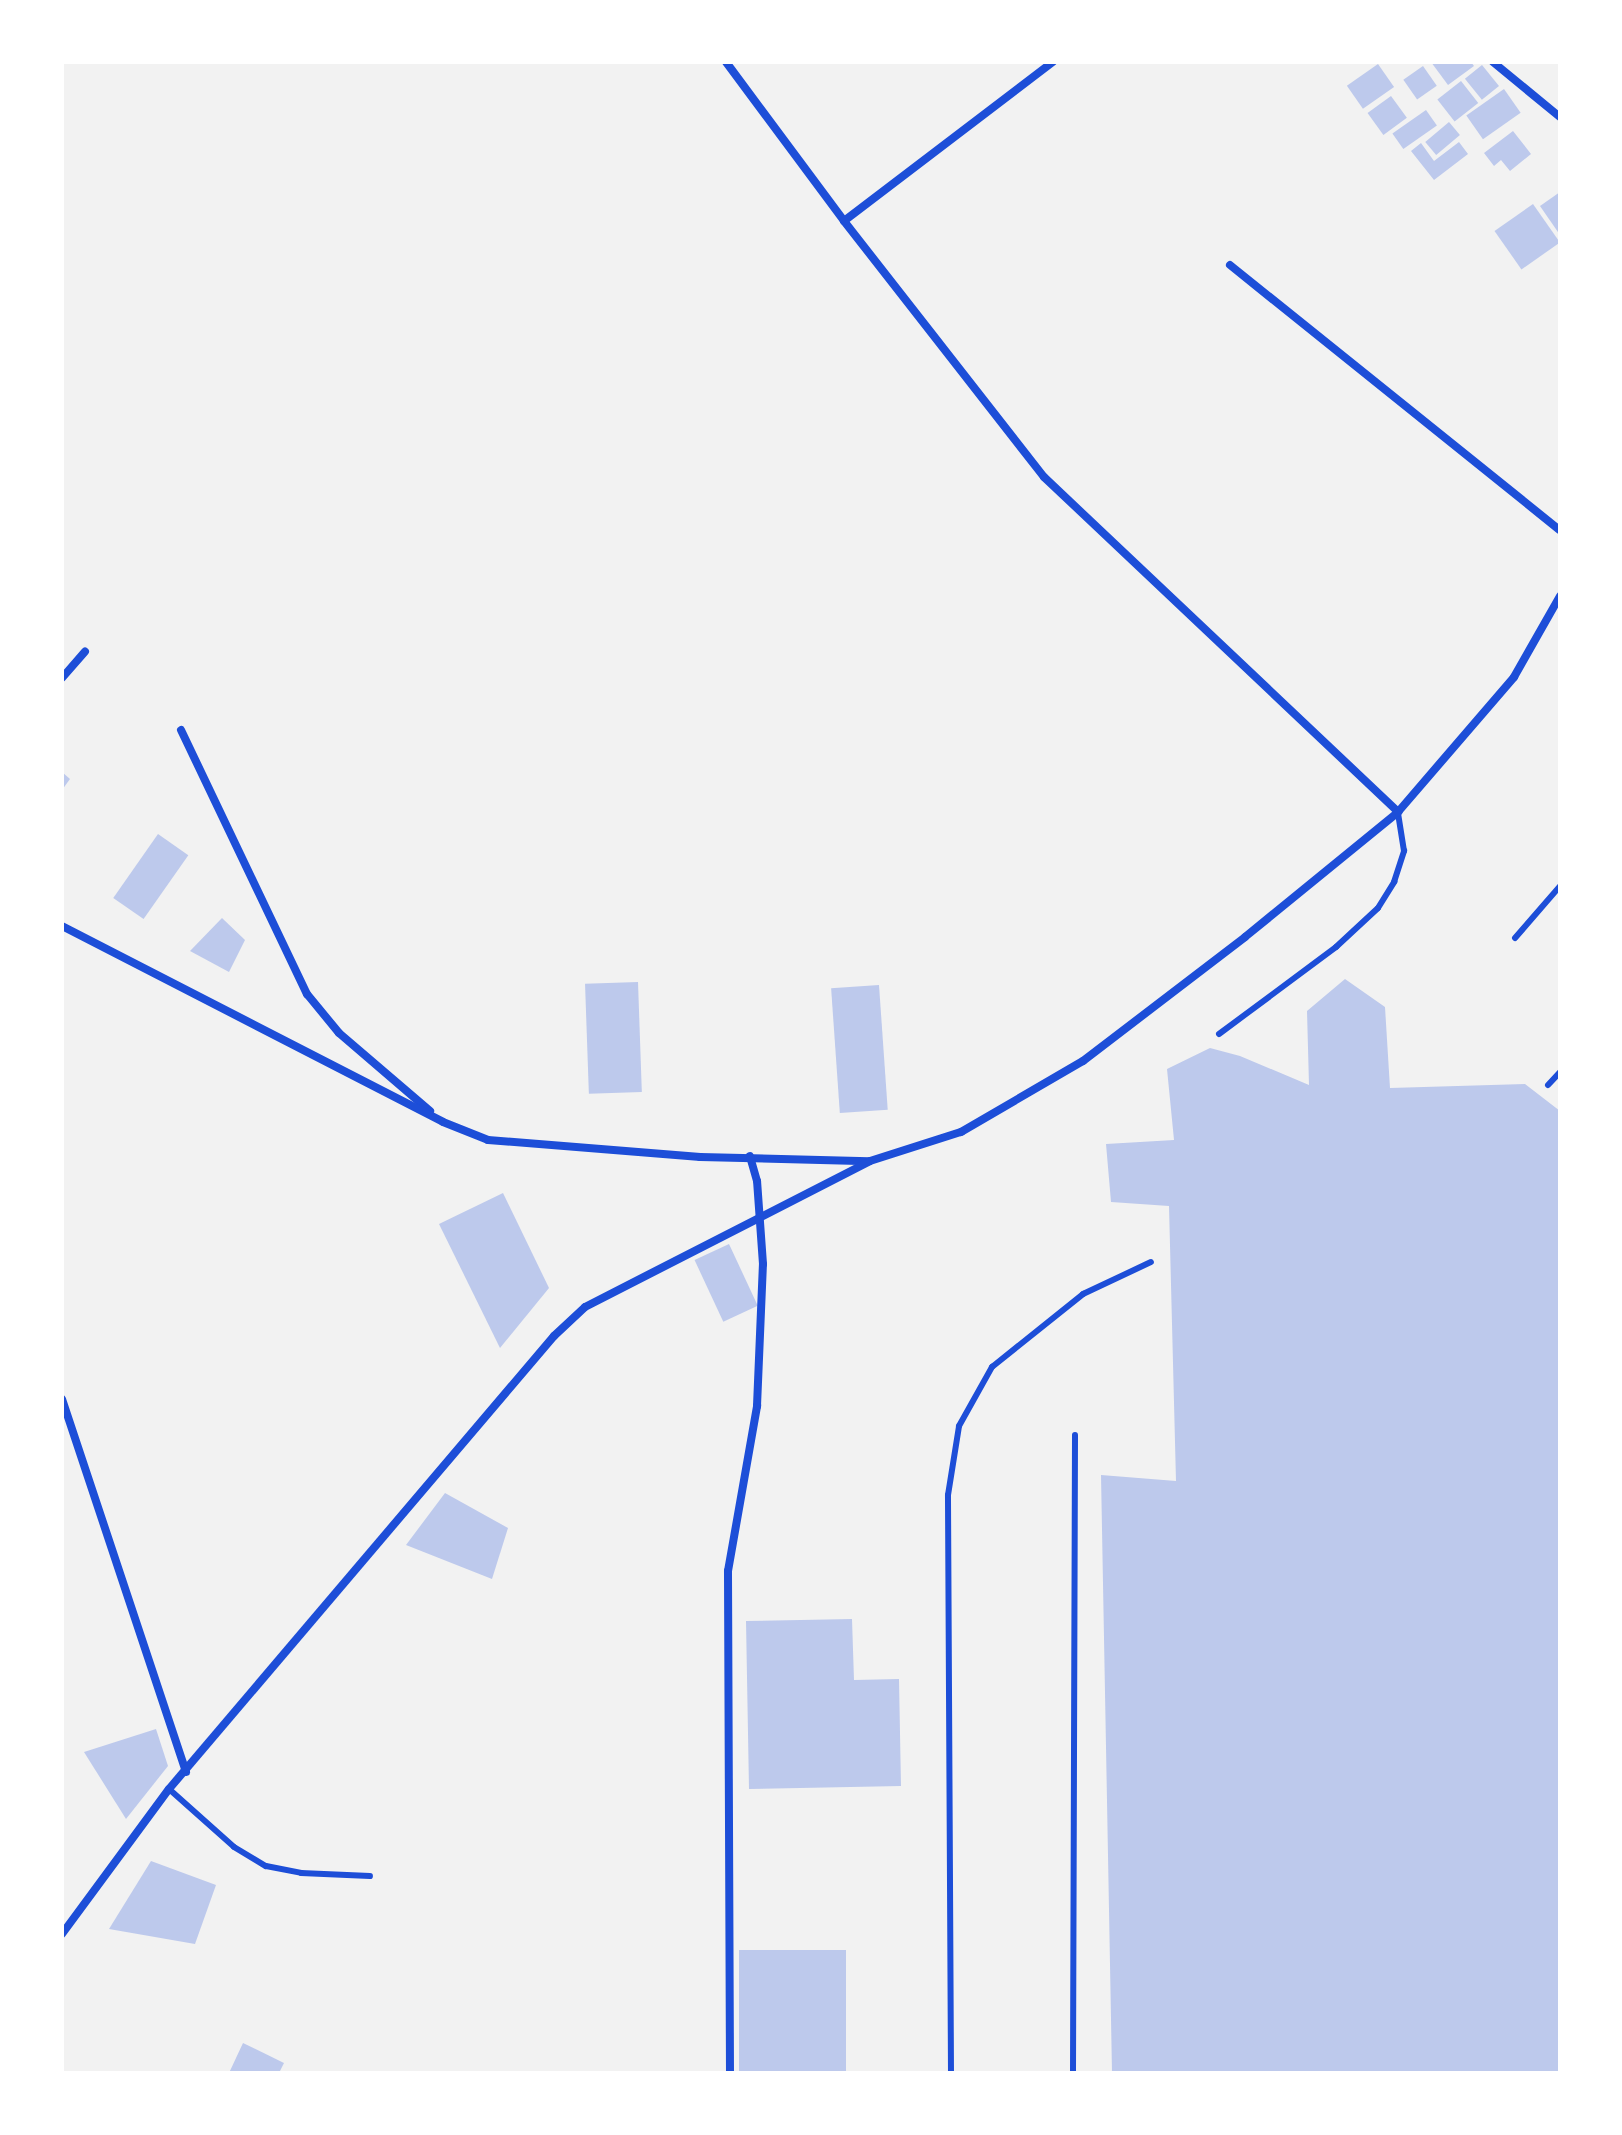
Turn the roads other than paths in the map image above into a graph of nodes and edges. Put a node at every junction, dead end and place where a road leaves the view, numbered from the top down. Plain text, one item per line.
1 (726, 62) edge
2 (1053, 62) edge
3 (1493, 62) edge
4 (1560, 117) edge
5 (844, 221) junction
6 (1230, 265) dead end
7 (1560, 530) edge
8 (1560, 596) edge
9 (85, 652) dead end
10 (62, 678) edge
11 (181, 730) dead end
12 (1398, 812) junction
13 (1560, 886) edge
14 (62, 926) edge
15 (1515, 938) dead end
16 (1219, 1034) dead end
17 (1560, 1072) edge
18 (1548, 1085) dead end
19 (443, 1122) junction
20 (750, 1156) junction
21 (870, 1161) junction
22 (760, 1217) junction
23 (1151, 1262) dead end
24 (62, 1399) edge
25 (1075, 1435) dead end
26 (186, 1772) junction
27 (169, 1789) junction
28 (370, 1876) dead end
29 (62, 1934) edge
30 (730, 2073) edge
31 (951, 2073) edge
32 (1073, 2073) edge

1 - 5 street
2 - 5 street
3 - 4 street
5 - 12 street
6 - 7 street
8 - 12 street
9 - 10 street
11 - 19 street
12 - 16 lane
12 - 21 street
13 - 15 lane
14 - 19 street
17 - 18 lane
19 - 20 street
20 - 21 street
20 - 22 street
21 - 22 street
22 - 26 street
22 - 30 street
23 - 31 lane
24 - 26 street
25 - 32 lane
26 - 27 street
27 - 28 lane
27 - 29 street

